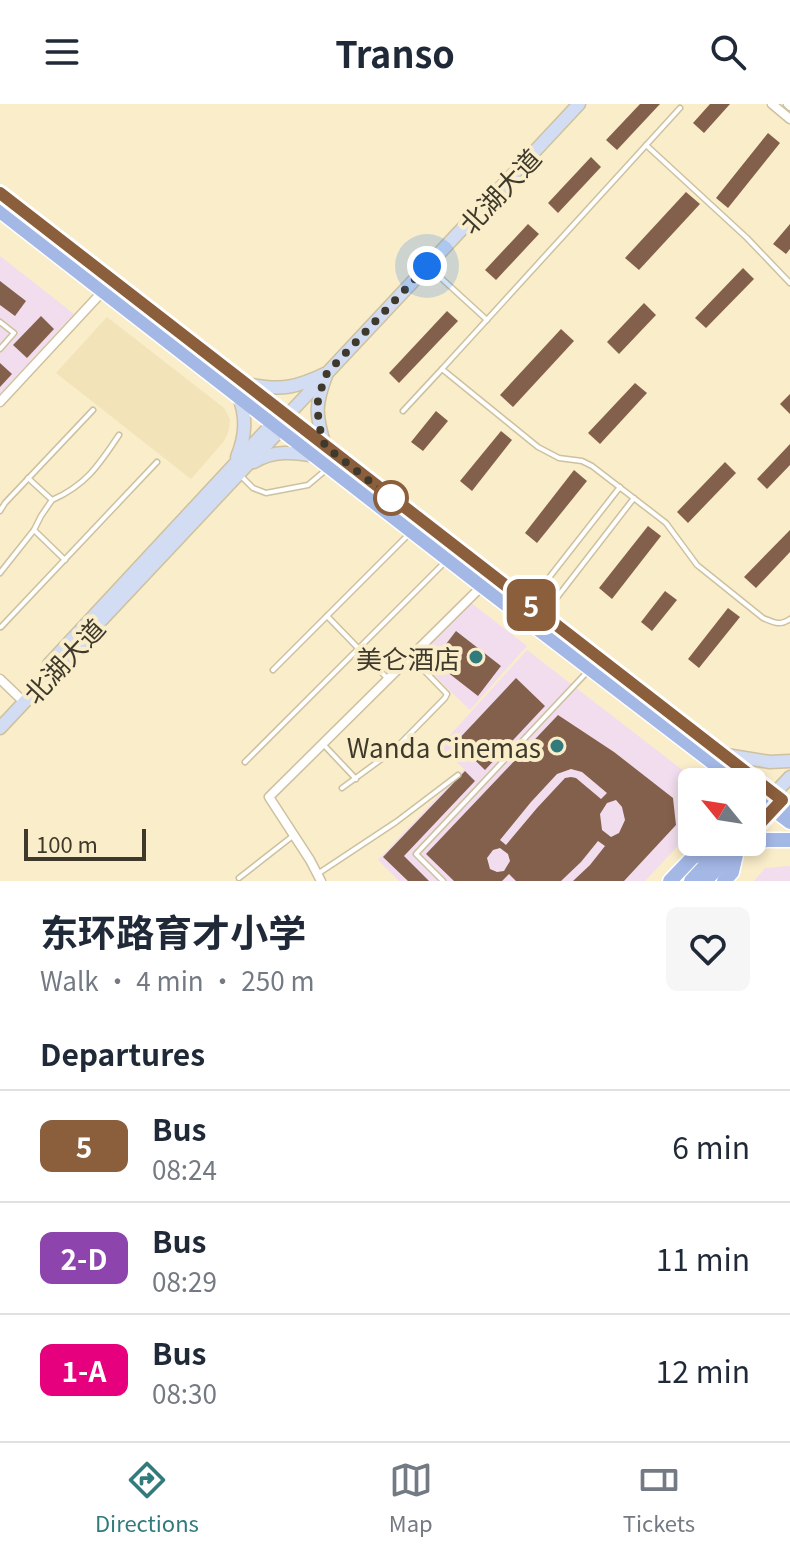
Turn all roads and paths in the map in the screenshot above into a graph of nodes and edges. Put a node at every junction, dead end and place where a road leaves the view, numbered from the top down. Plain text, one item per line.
1 (579, 104) edge
2 (772, 104) edge
3 (680, 108) dead end
4 (790, 119) edge
5 (646, 145) junction
6 (0, 193) edge
7 (0, 211) edge
8 (427, 266) junction
9 (790, 283) edge
10 (103, 291) junction
11 (487, 320) junction
12 (0, 322) edge
13 (0, 349) edge
14 (442, 369) junction
15 (327, 373) junction
16 (242, 389) junction
17 (0, 402) edge
18 (93, 410) dead end
19 (403, 411) dead end
20 (280, 422) junction
21 (119, 435) dead end
22 (320, 451) junction
23 (157, 462) dead end
24 (329, 467) junction
25 (235, 471) junction
26 (28, 478) junction
27 (620, 487) junction
28 (634, 498) junction
29 (52, 500) junction
30 (0, 511) edge
31 (34, 530) junction
32 (412, 531) junction
33 (65, 560) junction
34 (448, 560) junction
35 (0, 573) edge
36 (482, 586) junction
37 (529, 604) junction
38 (543, 615) junction
39 (327, 616) junction
40 (790, 619) edge
41 (1, 627) edge
42 (358, 649) junction
43 (410, 656) junction
44 (590, 669) junction
45 (273, 670) dead end
46 (0, 679) edge
47 (388, 679) junction
48 (21, 699) junction
49 (0, 716) edge
50 (0, 728) edge
51 (323, 744) junction
52 (790, 750) edge
53 (721, 760) junction
54 (790, 761) edge
55 (245, 762) dead end
56 (775, 762) junction
57 (723, 768) edge
58 (727, 768) edge
59 (458, 775) dead end
60 (790, 777) edge
61 (356, 779) junction
62 (342, 788) dead end
63 (779, 801) edge
64 (790, 822) edge
65 (294, 835) junction
66 (766, 840) edge
67 (790, 840) edge
68 (696, 856) edge
69 (717, 856) edge
70 (722, 856) edge
71 (731, 856) edge
72 (239, 878) dead end
73 (319, 878) edge
74 (443, 881) edge
75 (670, 881) edge
76 (691, 881) edge
77 (705, 881) edge
78 (724, 881) edge

1 - 8 main road, 北湖大道
2 - 4 street
3 - 5 lane
5 - 9 lane
5 - 11 lane
6 - 16 main road
7 - 10 main road
8 - 11 lane
8 - 15 main road, 北湖大道
10 - 16 main road
10 - 17 street
11 - 14 lane
12 - 13 lane
14 - 19 lane
14 - 27 lane
15 - 16 main road
15 - 20 main road, 北湖大道
15 - 22 main road
16 - 20 main road
16 - 25 main road
18 - 26 lane
20 - 22 main road
20 - 25 main road, 北湖大道
21 - 29 lane
22 - 24 main road
22 - 25 main road
22 - 37 main road
23 - 33 lane
24 - 25 lane
24 - 32 main road
25 - 48 main road, 北湖大道
26 - 29 lane
26 - 30 lane
27 - 28 lane
27 - 37 lane
28 - 38 lane
28 - 40 lane
29 - 31 lane
31 - 33 lane
31 - 35 lane
32 - 34 main road
32 - 39 lane
33 - 41 lane
34 - 36 main road
34 - 42 lane
36 - 43 street
36 - 44 main road
37 - 38 main road
38 - 53 main road
39 - 42 lane
39 - 45 lane
42 - 47 lane
42 - 55 lane
43 - 47 street
43 - 61 lane
44 - 53 main road
44 - 74 lane
46 - 48 street
47 - 51 street
48 - 49 main road, 北湖大道
48 - 50 main road, 北湖大道
51 - 61 lane
51 - 65 street
52 - 56 main road
53 - 56 main road
53 - 57 main road
53 - 58 main road
53 - 63 main road
54 - 56 main road
59 - 73 lane
60 - 63 main road
61 - 62 lane
63 - 64 main road
65 - 72 lane
65 - 73 street
66 - 67 main road
68 - 75 main road
69 - 76 main road
70 - 77 main road
71 - 78 main road

